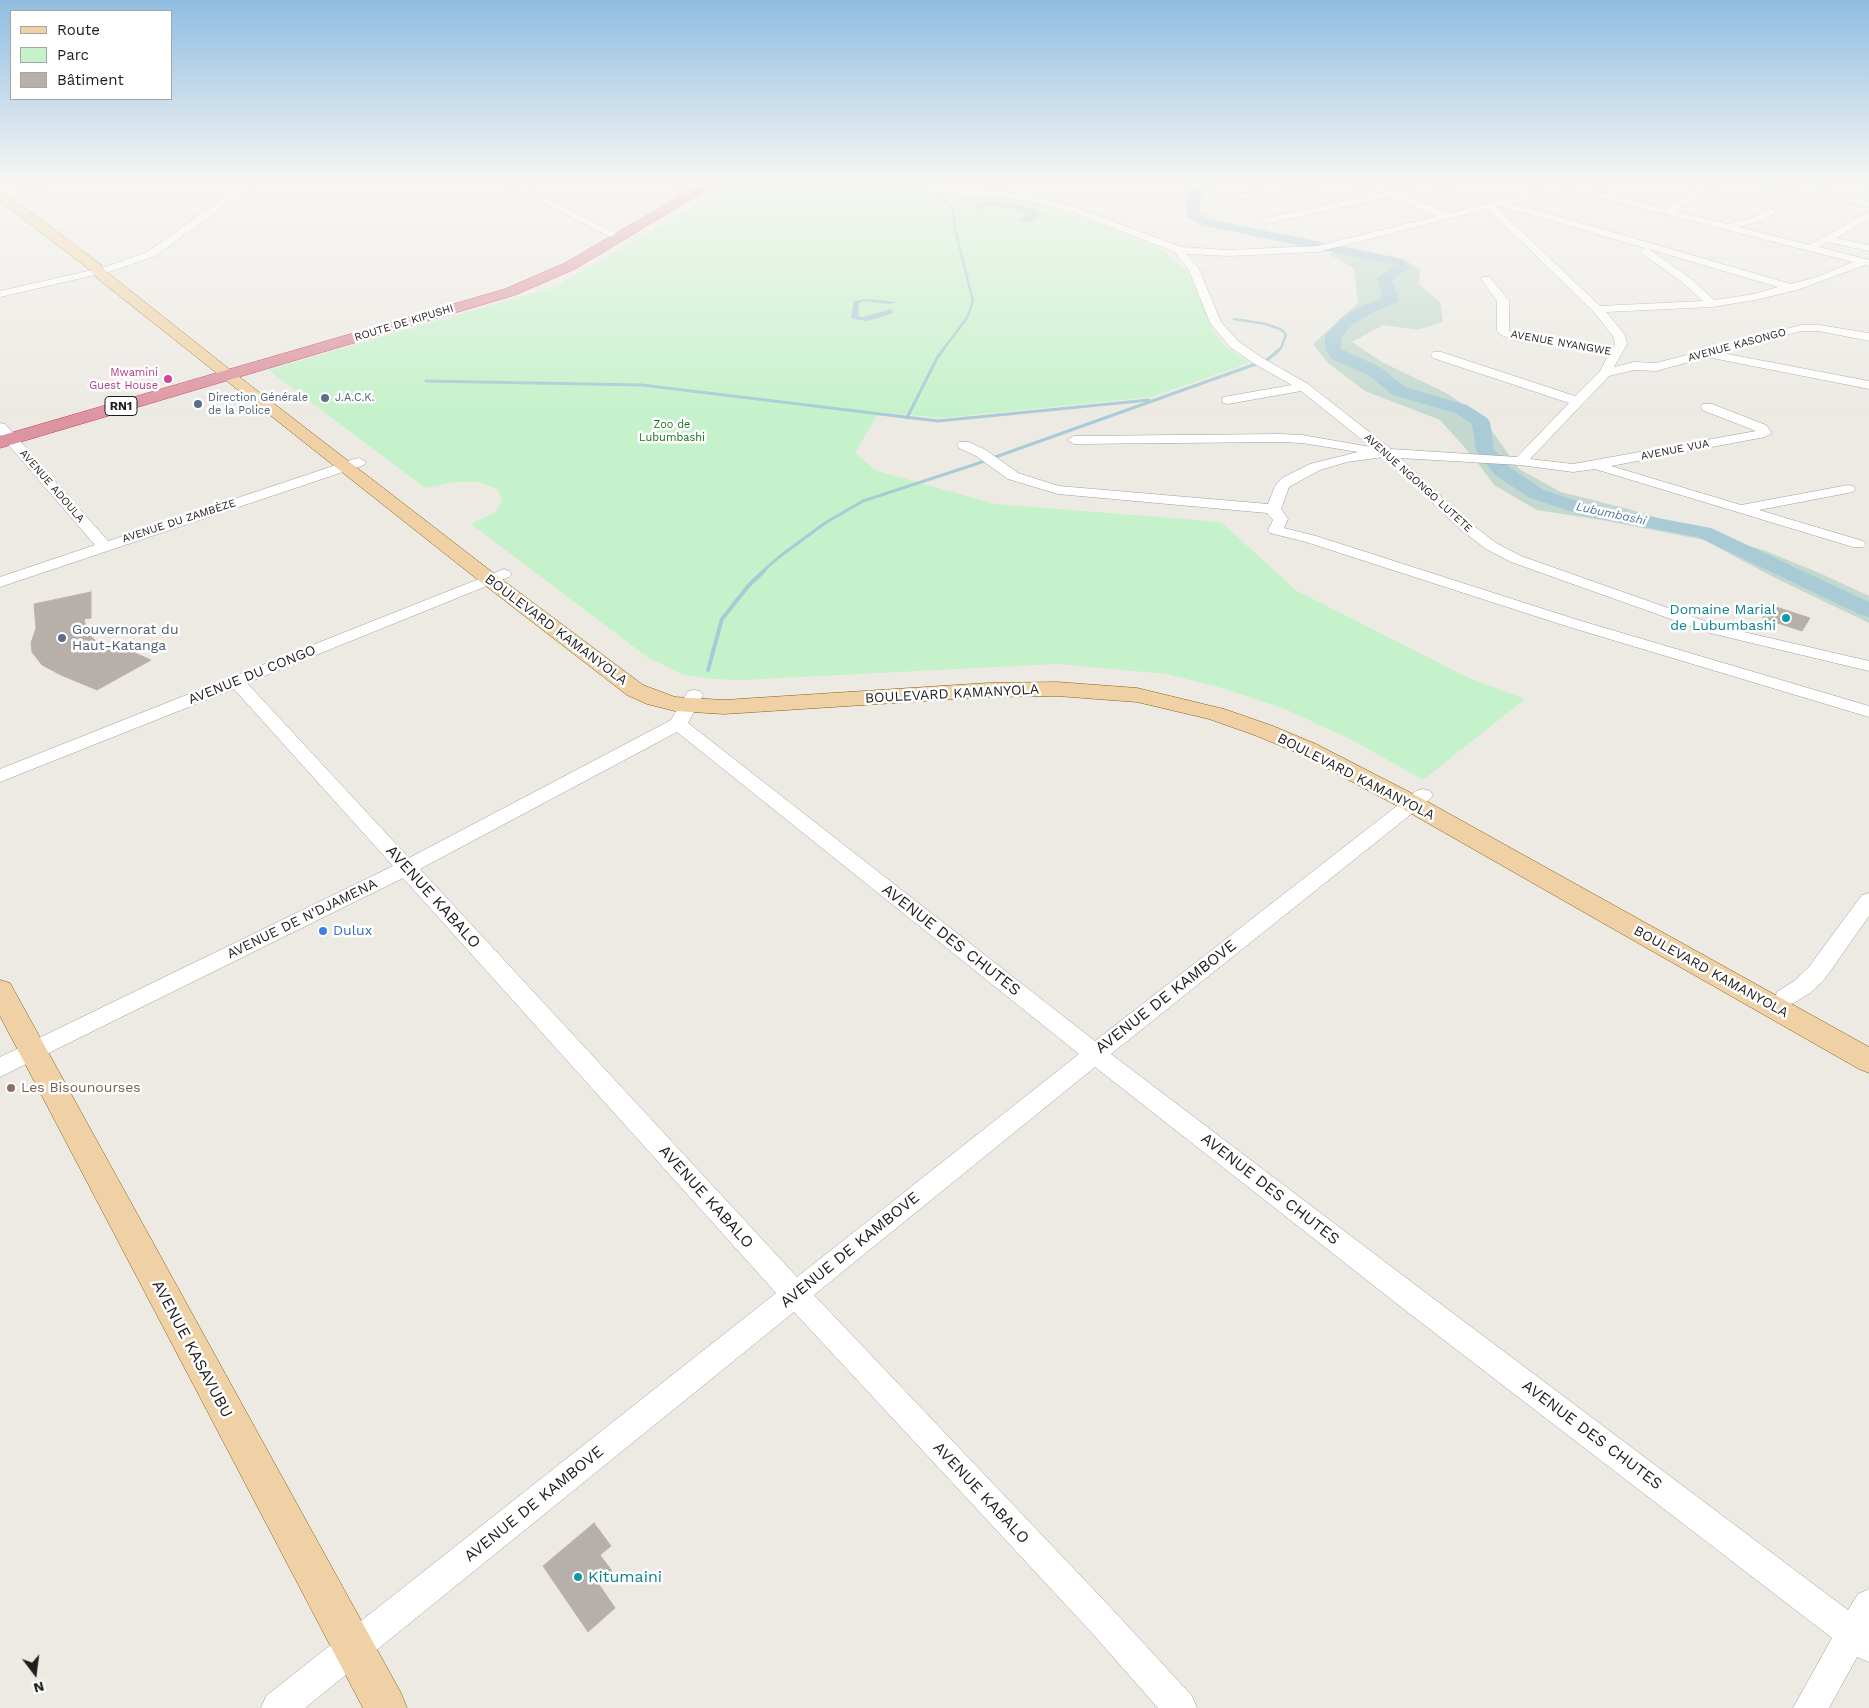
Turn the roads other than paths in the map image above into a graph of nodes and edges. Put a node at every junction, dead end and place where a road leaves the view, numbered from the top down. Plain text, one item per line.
1 (86, 259) edge
2 (135, 259) edge
3 (581, 259) edge
4 (1185, 259) edge
5 (1545, 259) edge
6 (1658, 259) edge
7 (1694, 259) edge
8 (1850, 259) edge
9 (1866, 263) edge
10 (100, 269) junction
11 (1486, 279) dead end
12 (1793, 288) junction
13 (0, 294) edge
14 (1712, 304) junction
15 (1597, 309) junction
16 (1869, 337) edge
17 (1617, 352) junction
18 (1705, 354) junction
19 (1437, 355) dead end
20 (235, 373) junction
21 (1605, 373) junction
22 (1869, 385) edge
23 (1304, 387) junction
24 (1228, 400) dead end
25 (1577, 402) junction
26 (1706, 407) dead end
27 (3, 436) edge
28 (1074, 440) dead end
29 (964, 445) dead end
30 (1386, 453) junction
31 (1517, 460) junction
32 (352, 464) junction
33 (1595, 466) junction
34 (1848, 489) dead end
35 (1741, 509) junction
36 (1277, 518) junction
37 (1858, 544) dead end
38 (104, 546) junction
39 (496, 577) junction
40 (0, 582) edge
41 (1869, 666) edge
42 (236, 681) junction
43 (686, 708) junction
44 (1869, 712) edge
45 (0, 776) edge
46 (1417, 799) junction
47 (406, 868) junction
48 (1869, 900) edge
49 (0, 990) edge
50 (1786, 997) junction
51 (1869, 1043) edge
52 (33, 1052) junction
53 (1095, 1054) junction
54 (1869, 1061) edge
55 (0, 1068) edge
56 (795, 1294) junction
57 (1869, 1605) edge
58 (1861, 1640) edge
59 (353, 1649) junction
60 (278, 1708) edge
61 (386, 1708) edge
62 (1180, 1708) edge
63 (1810, 1708) edge

1 - 10 main road, BOULEVARD KAMANYOLA
2 - 10 street
3 - 20 highway, ROUTE DE KIPUSHI / RN1
4 - 23 street, AVENUE NGONGO LUTETE
5 - 15 street, AVENUE NYANGWE
6 - 14 street
7 - 12 street
8 - 9 street
9 - 12 street
10 - 13 street
10 - 20 main road, BOULEVARD KAMANYOLA
11 - 17 street, AVENUE NYANGWE
12 - 14 street
14 - 15 street
15 - 17 street, AVENUE NYANGWE
16 - 18 street, AVENUE KASONGO
17 - 21 street, AVENUE NYANGWE
18 - 21 street, AVENUE KASONGO
18 - 22 street
19 - 25 street
20 - 27 highway, RN1
20 - 32 main road, BOULEVARD KAMANYOLA
21 - 25 street, AVENUE NYANGWE
23 - 24 street
23 - 30 street, AVENUE NGONGO LUTETE
25 - 31 street, AVENUE NYANGWE
26 - 33 street, AVENUE VUA
27 - 38 street, AVENUE ADOULA
28 - 30 street
29 - 36 street
30 - 31 street, AVENUE VUA
30 - 36 street
30 - 41 street, AVENUE NGONGO LUTETE
31 - 33 street, AVENUE VUA
32 - 38 street, AVENUE DU ZAMBÈZE
32 - 39 main road, BOULEVARD KAMANYOLA
33 - 35 street
34 - 35 street
35 - 37 street
36 - 44 street
38 - 40 street, AVENUE DU ZAMBÈZE
39 - 42 street, AVENUE DU CONGO
39 - 43 main road, BOULEVARD KAMANYOLA
42 - 45 street, AVENUE DU CONGO
42 - 47 street, AVENUE KABALO
43 - 46 main road, BOULEVARD KAMANYOLA
43 - 47 street, AVENUE DE N'DJAMENA
43 - 53 street, AVENUE DES CHUTES
46 - 50 main road, BOULEVARD KAMANYOLA
46 - 53 street, AVENUE DE KAMBOVE
46 - 54 main road, BOULEVARD KAMANYOLA
47 - 52 street, AVENUE DE N'DJAMENA
47 - 56 street, AVENUE KABALO
48 - 50 street
49 - 52 main road, AVENUE KASAVUBU
50 - 51 main road, BOULEVARD KAMANYOLA
52 - 55 street, AVENUE DE N'DJAMENA
52 - 59 main road, AVENUE KASAVUBU
53 - 56 street, AVENUE DE KAMBOVE
53 - 58 street, AVENUE DES CHUTES
56 - 59 street, AVENUE DE KAMBOVE
56 - 62 street, AVENUE KABALO
57 - 58 street
58 - 63 street
59 - 60 street, AVENUE DE KAMBOVE
59 - 61 main road, AVENUE KASAVUBU

